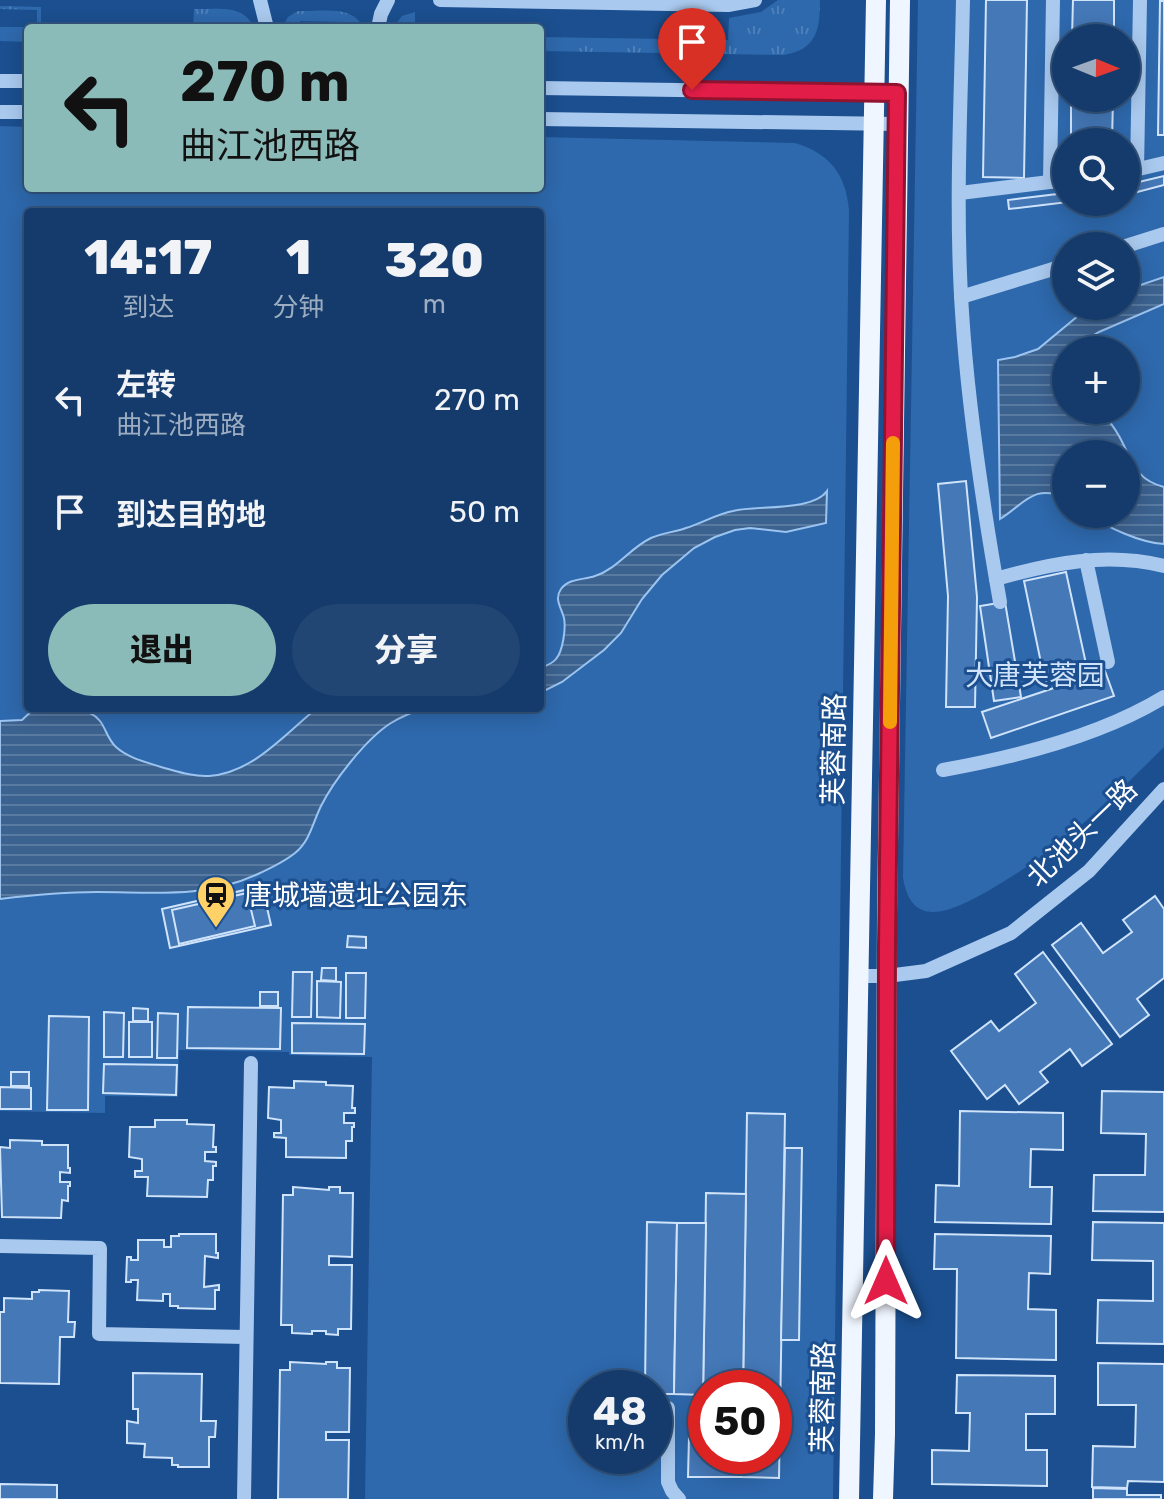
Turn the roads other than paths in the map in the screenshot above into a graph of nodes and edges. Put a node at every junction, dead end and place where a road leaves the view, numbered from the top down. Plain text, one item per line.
1 (260, 0) edge
2 (388, 0) edge
3 (440, 0) edge
4 (755, 0) edge
5 (876, 0) edge
6 (900, 0) edge
7 (963, 0) edge
8 (1053, 0) edge
9 (1140, 0) edge
10 (266, 24) edge
11 (379, 24) edge
12 (0, 81) edge
13 (24, 81) edge
14 (544, 88) edge
15 (874, 92) junction
16 (897, 93) junction
17 (0, 112) edge
18 (24, 112) edge
19 (544, 119) edge
20 (874, 123) junction
21 (897, 124) junction
22 (1134, 128) edge
23 (1164, 163) edge
24 (1140, 169) edge
25 (1050, 182) joint
26 (960, 193) junction
27 (1164, 234) edge
28 (1140, 242) edge
29 (1052, 269) edge
30 (961, 297) junction
31 (1086, 560) junction
32 (1164, 566) edge
33 (996, 579) junction
34 (1000, 602) dead end
35 (1108, 662) dead end
36 (1164, 697) edge
37 (943, 770) dead end
38 (1164, 789) edge
39 (858, 976) junction
40 (887, 976) junction
41 (251, 1063) dead end
42 (0, 1246) edge
43 (246, 1337) junction
44 (668, 1474) edge
45 (244, 1499) edge
46 (679, 1499) edge
47 (849, 1499) edge
48 (883, 1499) edge

1 - 10 street
2 - 11 street
3 - 4 street
5 - 15 main road, 芙蓉南路
6 - 16 main road, 芙蓉南路
7 - 26 street
8 - 25 street
9 - 22 street
12 - 13 street
14 - 15 street
15 - 16 street
15 - 20 main road, 芙蓉南路
16 - 21 main road, 芙蓉南路
17 - 18 street
19 - 20 street
20 - 21 street
20 - 39 main road, 芙蓉南路
21 - 40 main road, 芙蓉南路
23 - 24 street
25 - 26 street
26 - 30 street
27 - 28 street
29 - 30 street
30 - 33 street
31 - 32 street
31 - 33 street
31 - 35 street
33 - 34 street
36 - 37 street
38 - 40 street, 北池头一路
39 - 40 street, 北池头一路
39 - 47 main road, 芙蓉南路
40 - 48 main road, 芙蓉南路
41 - 43 street
42 - 43 street
43 - 45 street
44 - 46 street

